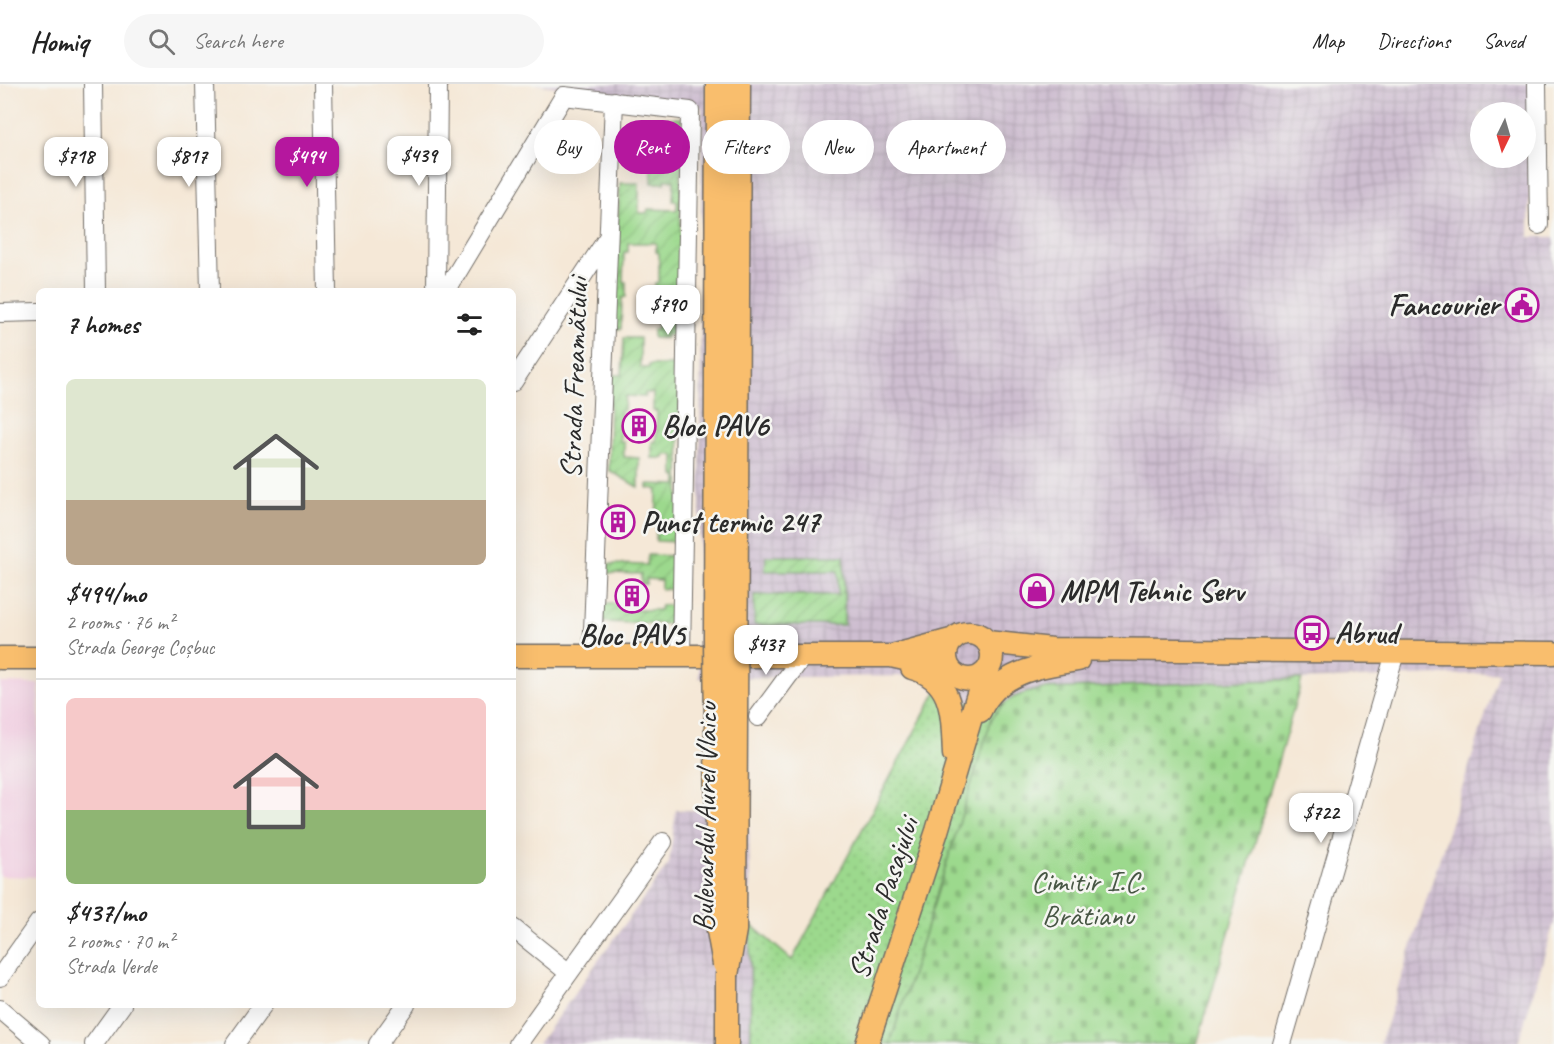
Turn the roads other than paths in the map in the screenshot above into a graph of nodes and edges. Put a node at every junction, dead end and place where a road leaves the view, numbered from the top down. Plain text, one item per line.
1 (93, 84) edge
2 (205, 84) edge
3 (323, 84) edge
4 (438, 84) edge
5 (717, 84) edge
6 (739, 84) edge
7 (1538, 84) edge
8 (614, 101) junction
9 (1539, 225) dead end
10 (608, 237) junction
11 (96, 288) edge
12 (210, 288) edge
13 (327, 288) edge
14 (436, 288) edge
15 (448, 288) edge
16 (36, 312) edge
17 (0, 313) edge
18 (516, 377) edge
19 (954, 639) junction
20 (987, 642) junction
21 (1052, 650) junction
22 (1142, 651) junction
23 (1395, 653) junction
24 (1554, 653) edge
25 (516, 656) edge
26 (592, 656) junction
27 (681, 656) junction
28 (803, 656) junction
29 (860, 656) junction
30 (891, 656) junction
31 (0, 658) edge
32 (36, 658) edge
33 (986, 670) junction
34 (951, 671) junction
35 (758, 717) dead end
36 (955, 771) junction
37 (663, 842) dead end
38 (36, 926) edge
39 (516, 930) edge
40 (569, 973) junction
41 (726, 975) junction
42 (0, 977) edge
43 (120, 1008) edge
44 (261, 1008) edge
45 (404, 1008) edge
46 (0, 1009) edge
47 (41, 1044) edge
48 (94, 1044) edge
49 (236, 1044) edge
50 (378, 1044) edge
51 (518, 1044) edge
52 (727, 1044) edge
53 (867, 1044) edge
54 (1282, 1044) edge

1 - 11 street
2 - 12 street
3 - 13 street
4 - 14 street
5 - 41 main road, Bulevardul Aurel Vlaicu, bridge
6 - 41 main road, Bulevardul Aurel Vlaicu, bridge
7 - 9 street
8 - 10 street, Strada Freamătului
8 - 15 street
8 - 27 street
10 - 18 street
10 - 26 street, Strada Freamătului
16 - 17 street
19 - 20 main road
19 - 30 main road
19 - 34 main road
20 - 21 main road
20 - 33 main road
21 - 22 main road
21 - 33 main road
22 - 23 main road
22 - 36 main road
23 - 24 main road
23 - 54 street
25 - 26 main road
26 - 27 main road
27 - 28 main road
28 - 29 main road
28 - 35 street
29 - 30 main road
29 - 36 main road
30 - 34 main road
31 - 32 main road
33 - 34 main road
33 - 36 main road, Strada Pasajului
34 - 36 main road, Strada Pasajului
36 - 53 main road, Strada Pasajului
37 - 40 street
38 - 42 street
39 - 40 street
40 - 51 street
41 - 52 main road, Bulevardul Aurel Vlaicu
43 - 48 street
44 - 49 street
45 - 50 street
46 - 47 street

